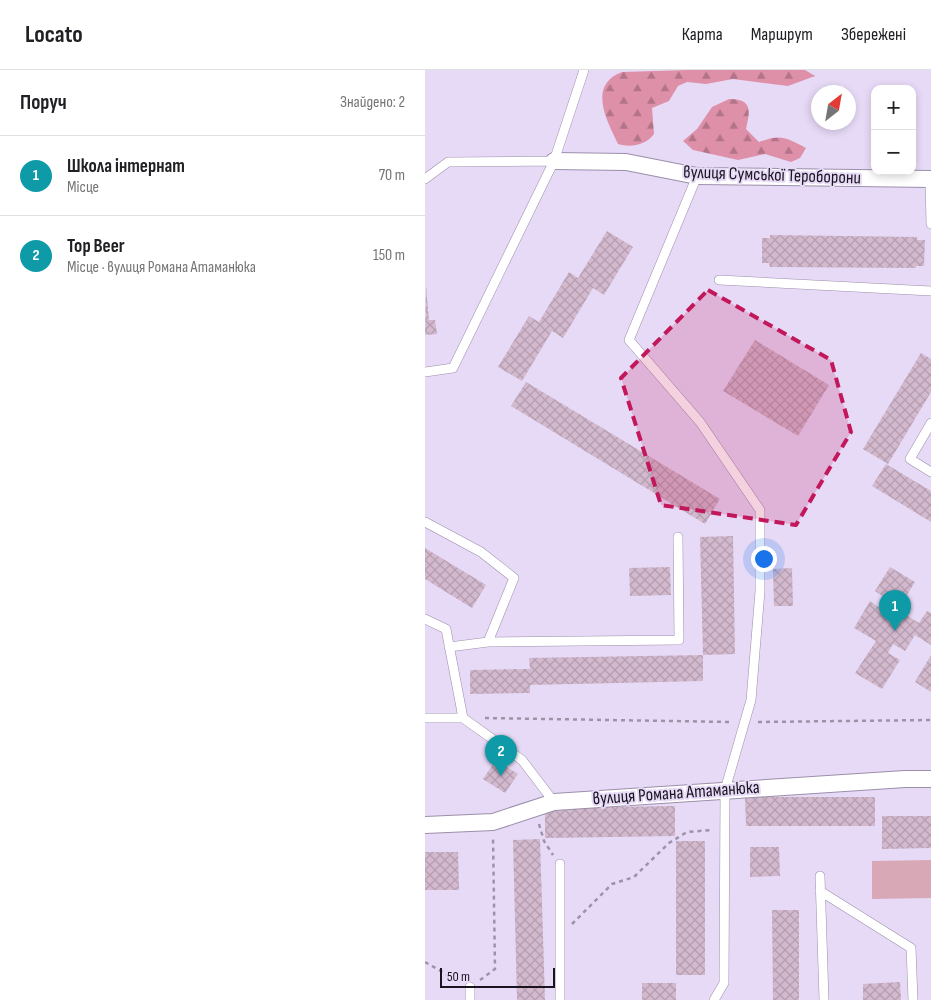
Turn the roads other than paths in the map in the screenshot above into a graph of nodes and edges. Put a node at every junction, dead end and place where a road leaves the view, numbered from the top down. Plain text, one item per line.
1 (585, 70) edge
2 (554, 161) junction
3 (697, 176) junction
4 (425, 178) edge
5 (930, 178) edge
6 (931, 224) edge
7 (719, 280) dead end
8 (931, 291) edge
9 (425, 372) edge
10 (931, 423) edge
11 (931, 472) edge
12 (425, 522) edge
13 (678, 537) dead end
14 (425, 619) edge
15 (488, 642) junction
16 (449, 647) junction
17 (425, 718) edge
18 (463, 718) junction
19 (931, 779) edge
20 (725, 790) junction
21 (554, 802) junction
22 (425, 825) edge
23 (560, 864) road end
24 (820, 876) dead end
25 (820, 891) junction
26 (470, 988) road end
27 (470, 1000) edge
28 (560, 1000) edge
29 (715, 1000) edge
30 (823, 1000) edge
31 (913, 1000) edge

1 - 2 lane
2 - 3 street, вулиця Сумської Тероборони
2 - 4 lane
2 - 9 lane
3 - 5 street, вулиця Сумської Тероборони
3 - 20 lane
5 - 6 lane
7 - 8 lane
10 - 11 lane
12 - 15 lane
13 - 15 lane
14 - 16 lane
15 - 16 lane
16 - 18 lane
17 - 18 lane
18 - 21 lane
19 - 20 street, вулиця Романа Атаманюка
20 - 21 street, вулиця Романа Атаманюка
20 - 29 lane
21 - 22 street, вулиця Романа Атаманюка
23 - 28 lane
24 - 25 lane
25 - 30 lane
25 - 31 lane
26 - 27 lane

